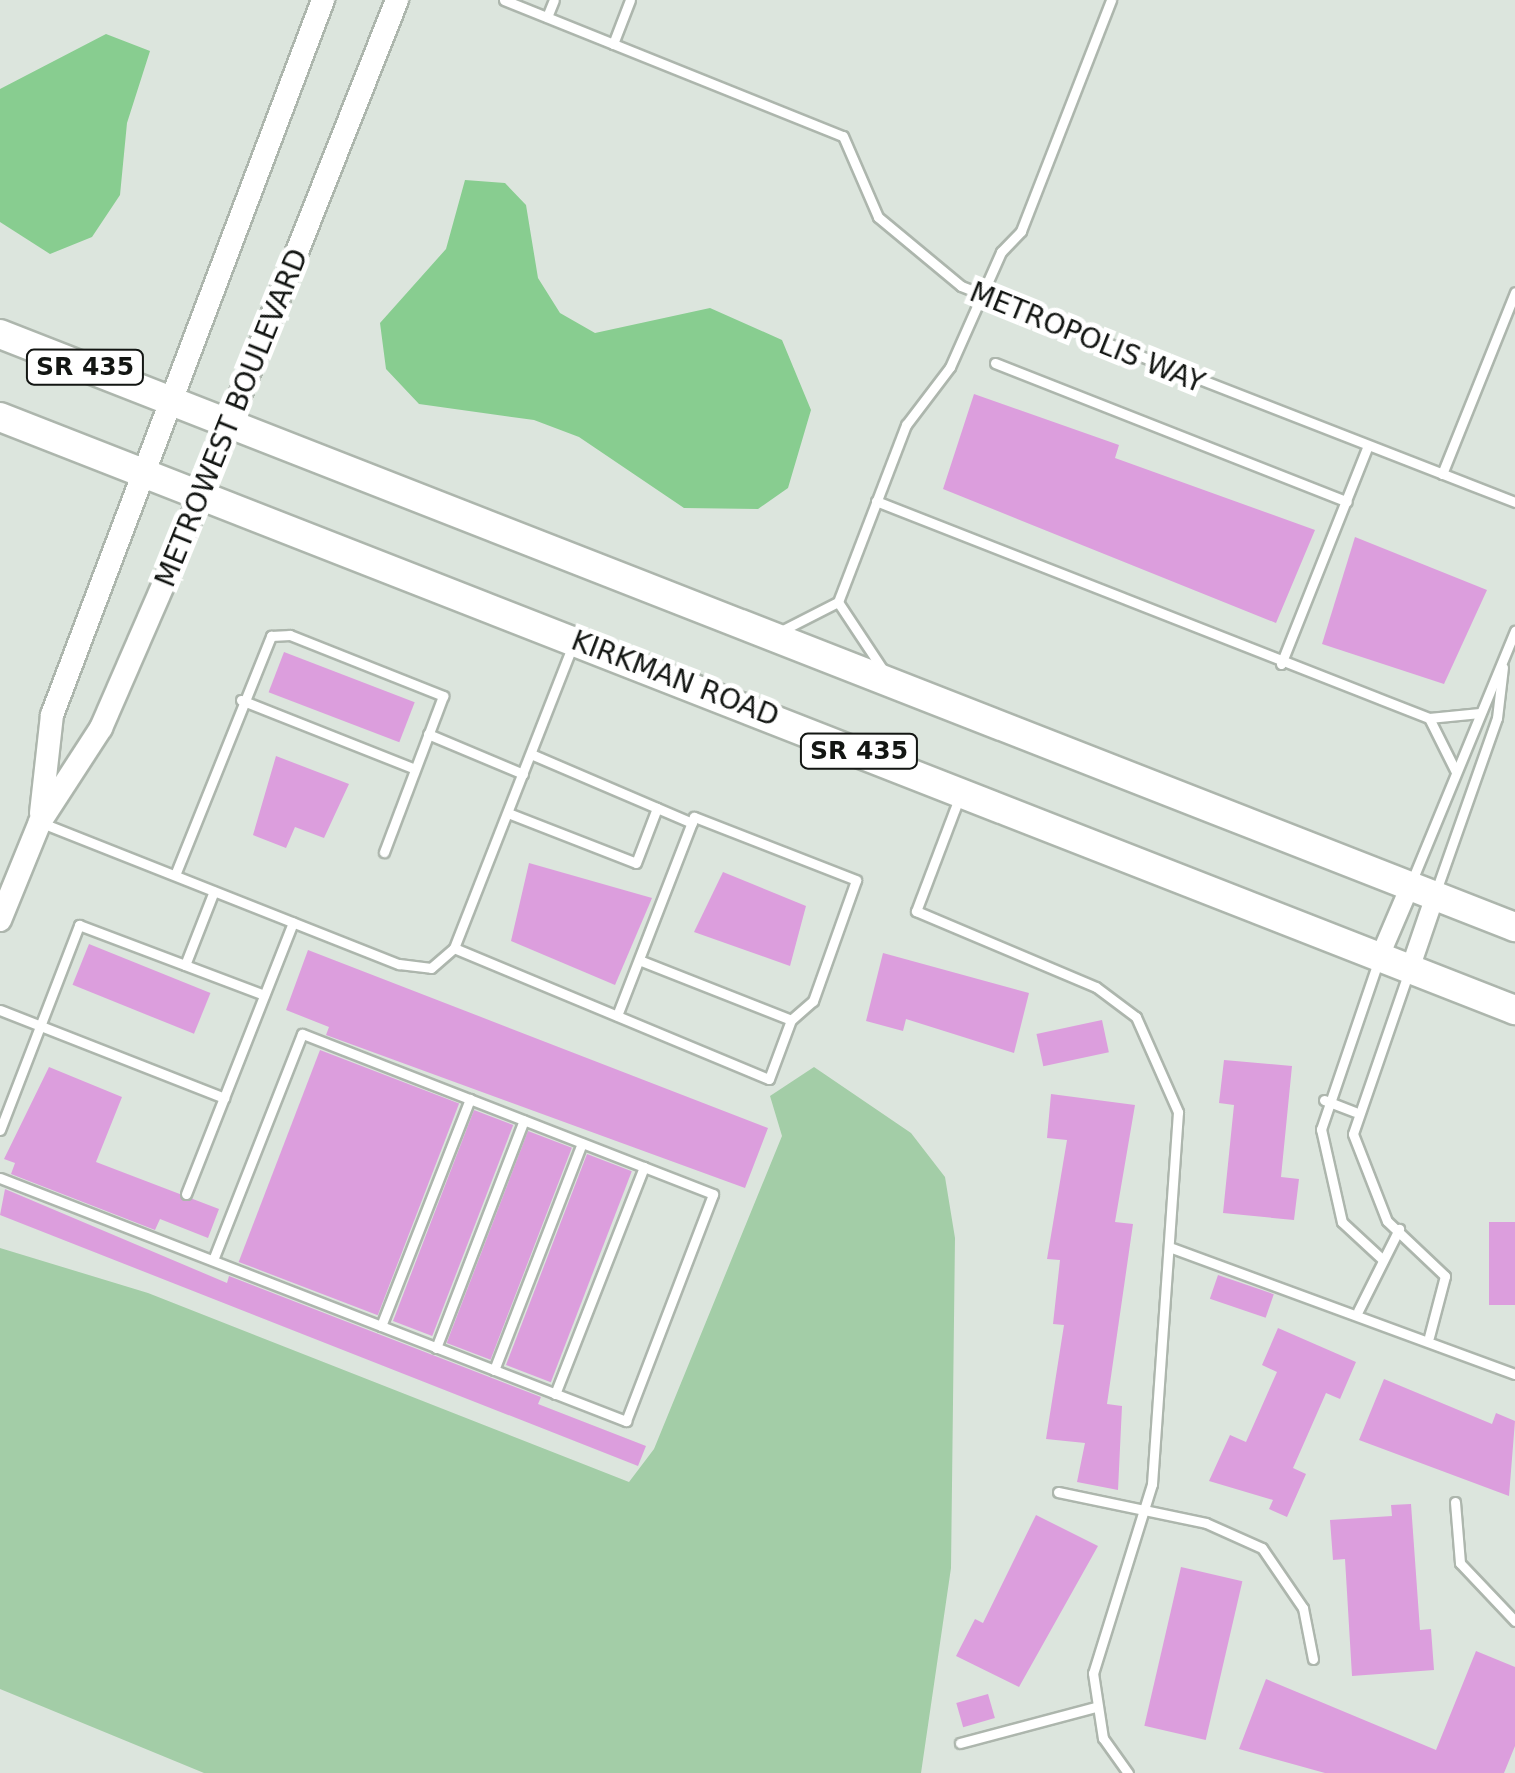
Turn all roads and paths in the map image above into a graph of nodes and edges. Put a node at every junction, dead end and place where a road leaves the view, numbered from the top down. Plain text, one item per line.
1 (323, 0) edge
2 (504, 0) edge
3 (554, 0) edge
4 (630, 0) edge
5 (1111, 0) edge
6 (401, 3) edge
7 (547, 18) junction
8 (613, 44) junction
9 (1515, 292) edge
10 (983, 296) junction
11 (0, 334) edge
12 (995, 364) dead end
13 (169, 400) junction
14 (0, 417) edge
15 (232, 424) junction
16 (1367, 448) junction
17 (140, 471) junction
18 (1442, 474) junction
19 (202, 496) junction
20 (876, 501) junction
21 (1346, 502) junction
22 (1515, 502) edge
23 (838, 602) junction
24 (1515, 631) edge
25 (774, 634) junction
26 (574, 640) junction
27 (1504, 660) junction
28 (1281, 664) junction
29 (892, 680) junction
30 (240, 700) junction
31 (1480, 713) junction
32 (1429, 718) junction
33 (428, 734) junction
34 (531, 754) junction
35 (416, 769) junction
36 (1456, 772) junction
37 (523, 774) junction
38 (962, 791) junction
39 (657, 808) junction
40 (508, 812) junction
41 (40, 822) junction
42 (692, 823) junction
43 (384, 852) dead end
44 (175, 876) junction
45 (1422, 890) junction
46 (214, 891) junction
47 (0, 920) edge
48 (293, 922) junction
49 (1515, 927) edge
50 (454, 948) junction
51 (1380, 956) junction
52 (639, 960) junction
53 (184, 965) junction
54 (1410, 969) junction
55 (264, 996) junction
56 (0, 1010) edge
57 (1515, 1010) edge
58 (617, 1016) junction
59 (790, 1020) junction
60 (40, 1026) junction
61 (224, 1098) junction
62 (470, 1099) junction
63 (1324, 1100) junction
64 (1355, 1112) junction
65 (524, 1120) junction
66 (0, 1130) edge
67 (582, 1143) junction
68 (644, 1167) junction
69 (0, 1178) edge
70 (186, 1194) dead end
71 (1399, 1229) junction
72 (1172, 1248) junction
73 (213, 1260) junction
74 (1383, 1260) junction
75 (1358, 1311) junction
76 (381, 1326) junction
77 (1428, 1337) junction
78 (436, 1348) junction
79 (494, 1370) junction
80 (1515, 1374) edge
81 (555, 1394) junction
82 (1058, 1492) dead end
83 (1455, 1502) dead end
84 (1144, 1510) junction
85 (1515, 1621) edge
86 (1313, 1659) dead end
87 (1096, 1707) junction
88 (960, 1743) dead end
89 (1128, 1773) edge

1 - 13 street, METROWEST BOULEVARD
2 - 7 lane, METROPOLIS WAY
3 - 7 lane
4 - 8 lane
5 - 10 lane
6 - 15 street, METROWEST BOULEVARD
7 - 8 lane, METROPOLIS WAY
8 - 10 lane, METROPOLIS WAY
9 - 18 lane
10 - 16 lane, METROPOLIS WAY
10 - 20 lane
11 - 13 main road, SR 435
12 - 21 lane
13 - 15 main road, SR 435
13 - 17 street, METROWEST BOULEVARD
14 - 17 main road, KIRKMAN ROAD / SR 435
15 - 19 street, METROWEST BOULEVARD
15 - 25 main road, SR 435
16 - 18 lane, METROPOLIS WAY
16 - 21 lane
17 - 19 main road, KIRKMAN ROAD / SR 435
17 - 41 street, METROWEST BOULEVARD
18 - 22 lane, METROPOLIS WAY
19 - 26 main road, KIRKMAN ROAD / SR 435
19 - 41 street, METROWEST BOULEVARD
20 - 23 lane
20 - 28 lane
21 - 28 lane
23 - 25 lane
23 - 29 lane
24 - 27 lane
25 - 29 main road, SR 435
26 - 34 lane
26 - 38 main road, KIRKMAN ROAD / SR 435
27 - 31 lane
27 - 45 lane
28 - 32 lane
29 - 45 main road, SR 435
30 - 33 lane
30 - 35 lane
30 - 44 lane
31 - 32 lane
31 - 36 lane
32 - 36 lane
33 - 35 lane
33 - 37 lane
34 - 37 lane
34 - 39 lane
35 - 43 lane
36 - 45 lane
37 - 40 lane
38 - 51 main road, KIRKMAN ROAD / SR 435
38 - 72 lane
39 - 40 lane
39 - 42 lane
40 - 50 lane
41 - 44 lane
41 - 47 street, METROWEST BOULEVARD
42 - 52 lane
42 - 59 lane
44 - 46 lane
45 - 49 main road, SR 435
45 - 51 street
45 - 54 street
46 - 48 lane
46 - 53 lane
48 - 50 lane
48 - 55 lane
50 - 58 lane
51 - 54 main road, KIRKMAN ROAD / SR 435
51 - 63 lane
52 - 58 lane
52 - 59 lane
53 - 55 lane
53 - 60 lane
54 - 57 main road, KIRKMAN ROAD / SR 435
54 - 64 lane
55 - 61 lane
56 - 60 lane
58 - 59 lane
60 - 61 lane
60 - 66 lane
61 - 70 lane
62 - 65 lane
62 - 73 lane
62 - 76 lane
63 - 64 lane
63 - 74 lane
64 - 71 lane
65 - 67 lane
65 - 78 lane
67 - 68 lane
67 - 79 lane
68 - 81 lane
68 - 81 lane
69 - 73 lane
71 - 74 lane
71 - 77 lane
72 - 75 lane
72 - 84 lane
73 - 76 lane
74 - 75 lane
75 - 77 lane
76 - 78 lane
77 - 80 lane
78 - 79 lane
79 - 81 lane
82 - 84 lane
83 - 85 lane
84 - 86 lane
84 - 87 lane
87 - 88 lane
87 - 89 lane

